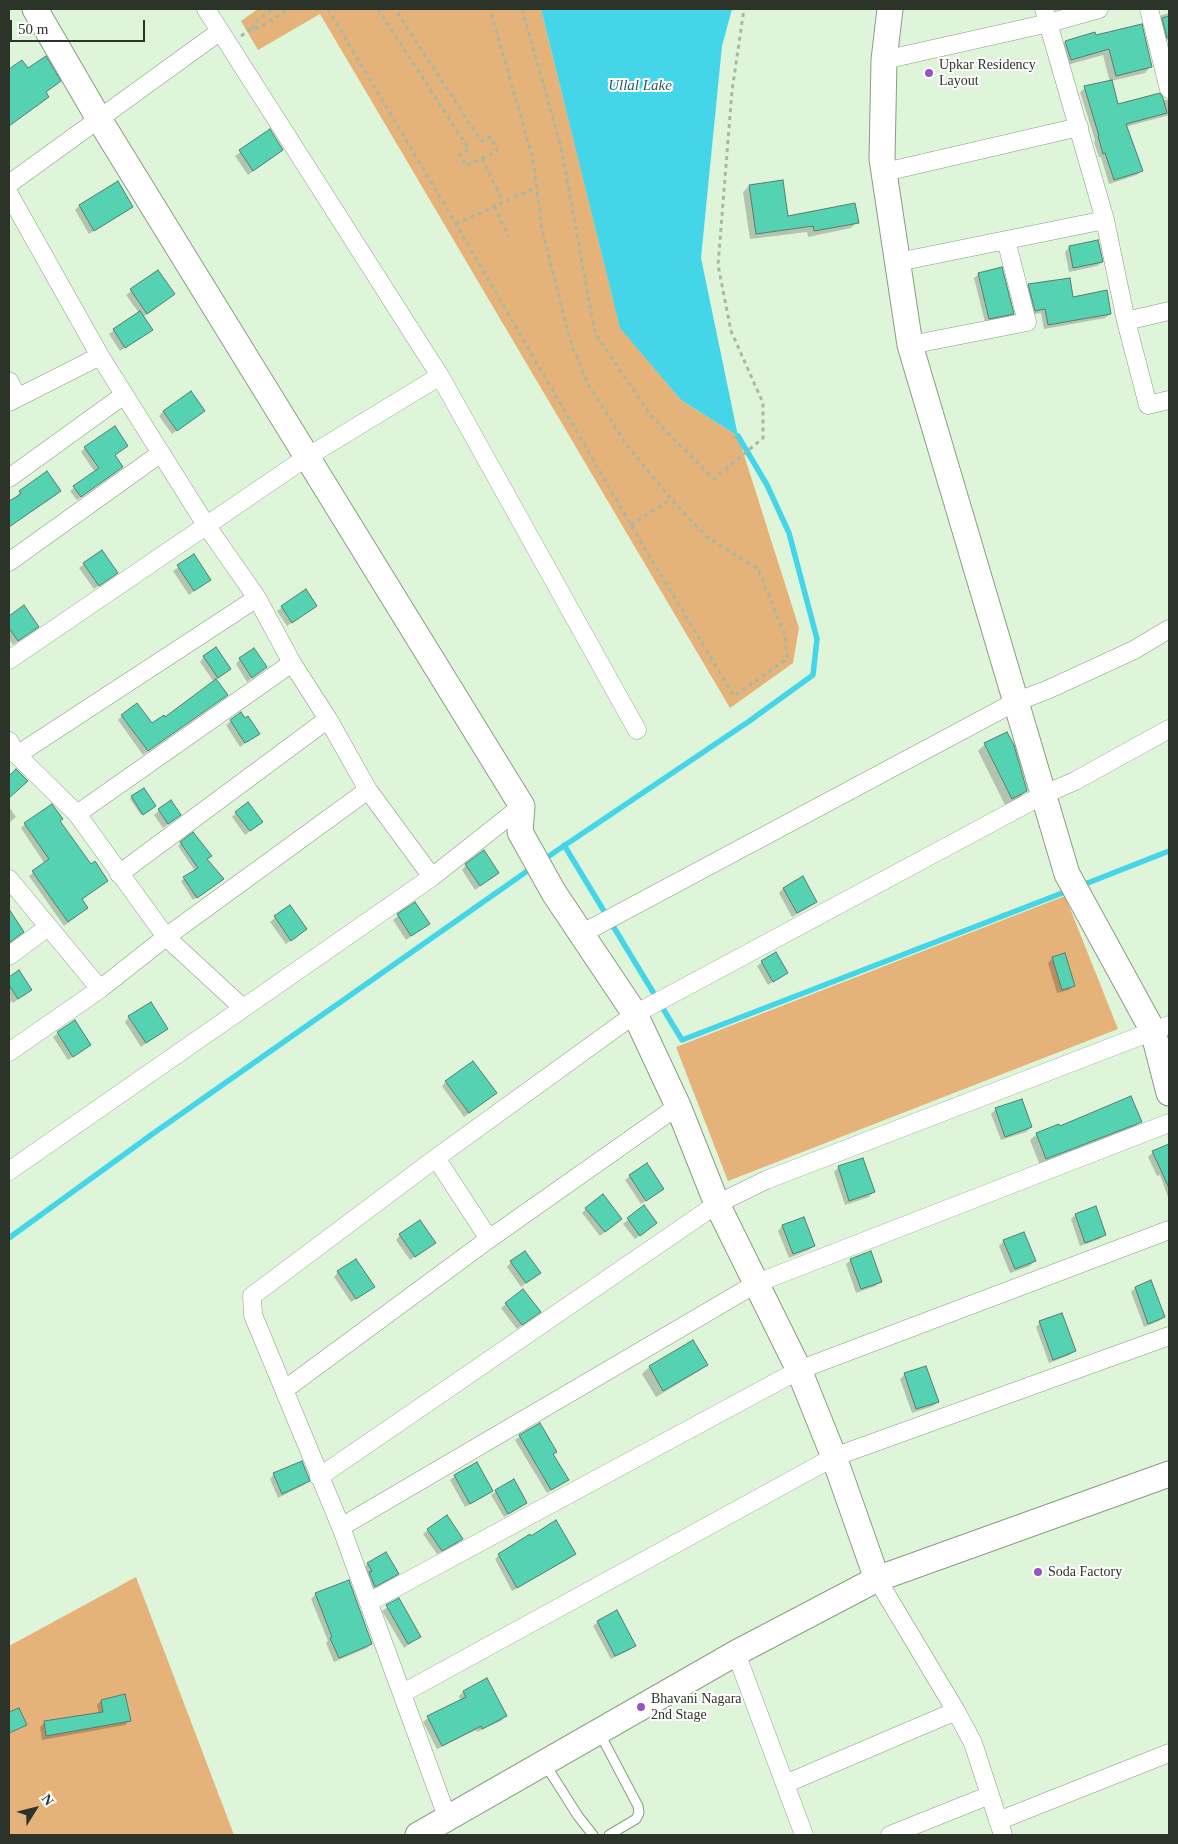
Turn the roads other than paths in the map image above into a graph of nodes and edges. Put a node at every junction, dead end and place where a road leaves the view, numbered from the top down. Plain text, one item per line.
1 (35, 9) edge
2 (206, 9) edge
3 (890, 9) edge
4 (1099, 9) edge
5 (1149, 9) edge
6 (1046, 16) edge
7 (219, 32) junction
8 (884, 60) junction
9 (1169, 90) edge
10 (99, 119) junction
11 (1078, 127) junction
12 (885, 172) junction
13 (9, 184) edge
14 (9, 194) edge
15 (1105, 220) junction
16 (1006, 240) junction
17 (898, 262) junction
18 (1169, 311) edge
19 (1126, 321) junction
20 (910, 346) junction
21 (100, 356) junction
22 (440, 376) junction
23 (12, 393) edge
24 (124, 395) junction
25 (1169, 400) edge
26 (161, 453) junction
27 (307, 457) junction
28 (9, 478) edge
29 (206, 525) junction
30 (9, 562) edge
31 (257, 598) junction
32 (1169, 629) edge
33 (9, 660) edge
34 (292, 662) junction
35 (1015, 702) junction
36 (328, 719) junction
37 (1169, 729) edge
38 (637, 730) dead end
39 (13, 748) edge
40 (368, 790) junction
41 (1043, 795) junction
42 (522, 806) junction
43 (77, 814) junction
44 (119, 874) junction
45 (432, 877) junction
46 (9, 879) edge
47 (48, 927) junction
48 (581, 934) junction
49 (166, 937) junction
50 (9, 956) edge
51 (100, 989) junction
52 (243, 1008) junction
53 (635, 1014) junction
54 (1161, 1028) edge
55 (9, 1052) edge
56 (1169, 1093) edge
57 (678, 1106) junction
58 (1169, 1123) edge
59 (436, 1158) junction
60 (9, 1171) edge
61 (717, 1204) junction
62 (1169, 1230) edge
63 (488, 1239) junction
64 (757, 1283) junction
65 (1169, 1336) edge
66 (800, 1370) junction
67 (284, 1390) junction
68 (834, 1457) junction
69 (1169, 1474) edge
70 (320, 1477) junction
71 (341, 1528) junction
72 (877, 1579) junction
73 (369, 1602) junction
74 (736, 1653) junction
75 (403, 1693) junction
76 (956, 1711) junction
77 (598, 1731) junction
78 (1169, 1753) edge
79 (544, 1762) junction
80 (785, 1784) junction
81 (990, 1795) junction
82 (447, 1817) junction
83 (1001, 1828) edge
84 (418, 1835) edge
85 (593, 1835) edge
86 (609, 1835) edge
87 (804, 1835) edge
88 (890, 1835) edge

1 - 10 street
2 - 7 street
3 - 8 street
4 - 6 street
5 - 9 street
6 - 8 street
6 - 11 street
7 - 10 street
7 - 22 street
8 - 12 street
10 - 13 street
10 - 27 street
11 - 12 street
11 - 15 street
12 - 17 street
14 - 21 street
15 - 16 street
15 - 19 street
16 - 17 street
16 - 20 street
17 - 20 street
18 - 19 street
19 - 25 street
20 - 35 street
21 - 23 street
21 - 24 street
22 - 27 street
22 - 38 street
24 - 26 street
24 - 28 street
26 - 29 street
26 - 30 street
27 - 29 street
27 - 42 street
29 - 31 street
29 - 33 street
31 - 34 street
31 - 39 street
32 - 35 street
34 - 36 street
34 - 43 street
35 - 41 street
35 - 48 street
36 - 40 street
36 - 44 street
37 - 41 street
39 - 43 street
40 - 45 street
40 - 49 street
41 - 53 street
41 - 54 street
42 - 45 street
42 - 48 street
43 - 44 street
44 - 49 street
45 - 52 street
46 - 47 street
47 - 50 street
47 - 51 street
48 - 53 street
49 - 51 street
49 - 52 street
51 - 55 street
52 - 60 street
53 - 57 street
53 - 59 street
54 - 56 street
54 - 61 street
57 - 61 street
57 - 63 street
58 - 64 street
59 - 63 street
59 - 67 street
61 - 64 street
61 - 70 street
62 - 66 street
63 - 67 street
64 - 66 street
64 - 71 street
65 - 68 street
66 - 68 street
66 - 73 street
67 - 70 street
68 - 72 street
68 - 75 street
69 - 72 street
70 - 71 street
71 - 73 street
72 - 74 street
72 - 76 street
73 - 75 street
74 - 77 street
74 - 80 street
75 - 82 street
76 - 80 street
76 - 81 street
77 - 79 street
77 - 86 lane
78 - 83 street
79 - 82 street
79 - 85 lane
80 - 87 street
81 - 83 street
81 - 88 street
82 - 84 street

